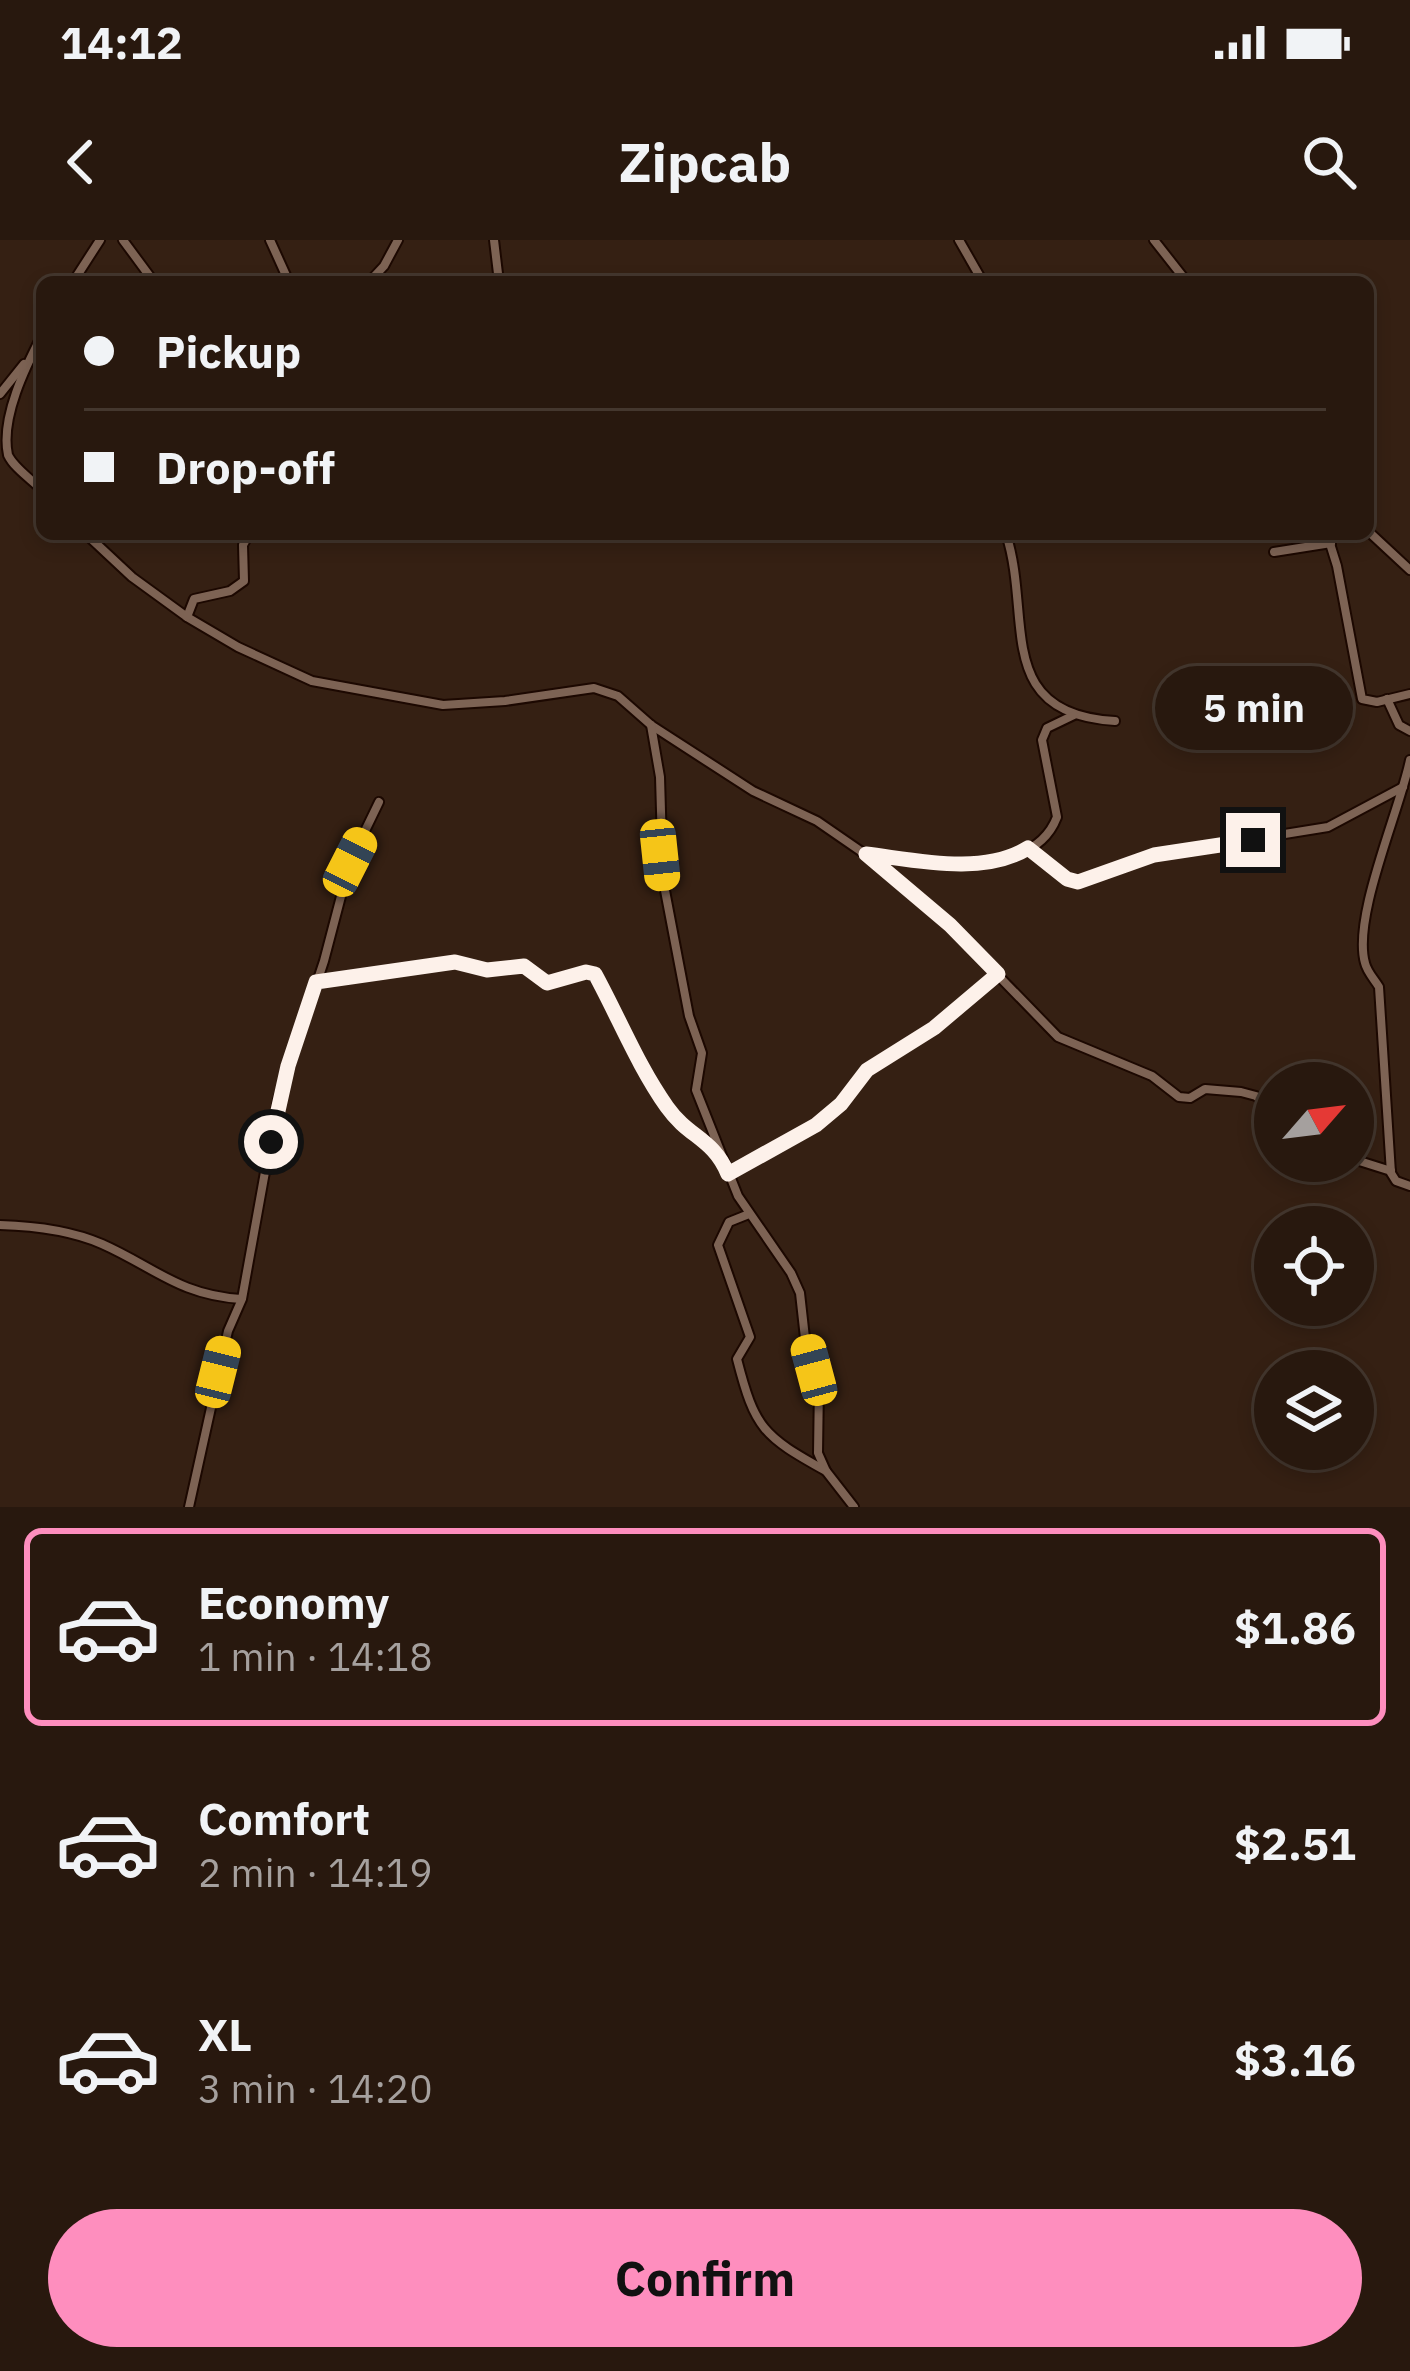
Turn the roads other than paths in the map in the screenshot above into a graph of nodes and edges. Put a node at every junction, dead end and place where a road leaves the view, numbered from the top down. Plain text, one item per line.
1 (100, 240) edge
2 (123, 240) edge
3 (270, 240) edge
4 (398, 240) edge
5 (494, 240) edge
6 (958, 240) edge
7 (1154, 240) edge
8 (77, 276) edge
9 (150, 276) edge
10 (286, 276) edge
11 (375, 276) edge
12 (498, 276) edge
13 (979, 276) edge
14 (1181, 276) edge
15 (35, 348) joint
16 (0, 394) edge
17 (2, 430) edge
18 (36, 484) edge
19 (1374, 537) edge
20 (92, 540) edge
21 (246, 540) edge
22 (1008, 540) edge
23 (1321, 540) edge
24 (1329, 540) edge
25 (1274, 552) dead end
26 (1410, 570) edge
27 (187, 617) junction
28 (1410, 694) edge
29 (1387, 699) junction
30 (1074, 715) junction
31 (1115, 721) dead end
32 (651, 725) junction
33 (1410, 731) edge
34 (1410, 760) edge
35 (1405, 787) junction
36 (380, 802) dead end
37 (1028, 848) junction
38 (866, 854) junction
39 (998, 974) junction
40 (316, 982) junction
41 (1254, 1095) edge
42 (718, 1150) junction
43 (1374, 1166) edge
44 (1391, 1171) junction
45 (728, 1174) junction
46 (1410, 1186) edge
47 (749, 1214) junction
48 (0, 1225) edge
49 (242, 1298) junction
50 (826, 1472) junction
51 (189, 1507) edge
52 (854, 1507) edge

1 - 8 street
2 - 9 street
3 - 10 street
4 - 11 street
5 - 12 street
6 - 13 street
7 - 14 street
15 - 16 street
15 - 17 street
17 - 18 street
19 - 26 street
20 - 27 street
21 - 27 street
22 - 30 street
23 - 25 street
24 - 29 street
27 - 32 street
28 - 29 street
29 - 33 street
30 - 31 street
30 - 37 street
32 - 38 street
32 - 42 street
34 - 35 street
35 - 37 street
35 - 44 street
36 - 40 street
37 - 38 street
38 - 39 street
39 - 41 street
39 - 45 street
40 - 42 street
40 - 49 street
42 - 45 street
43 - 44 street
44 - 46 street
45 - 47 street
47 - 50 street
47 - 50 street
48 - 49 street
49 - 51 street
50 - 52 street

